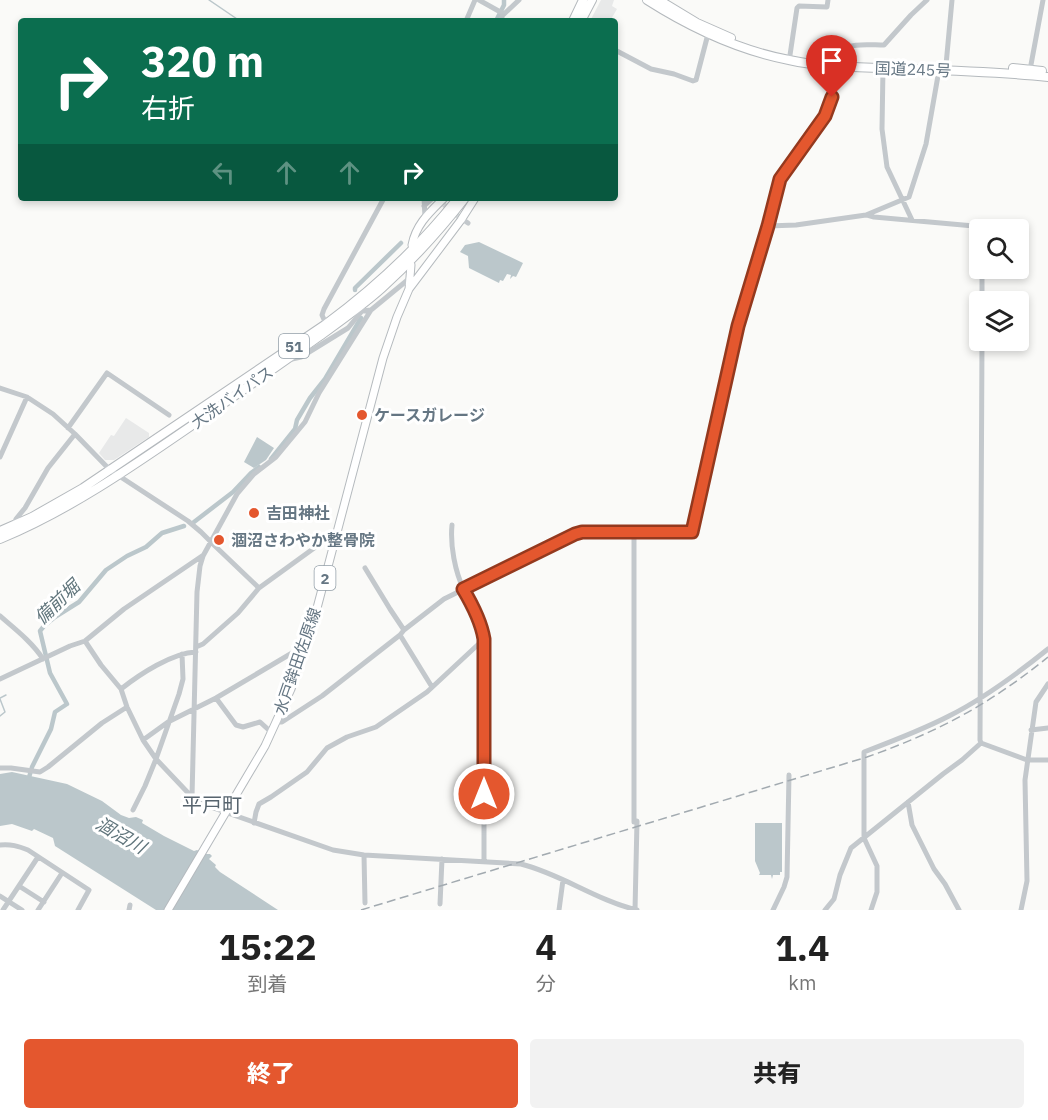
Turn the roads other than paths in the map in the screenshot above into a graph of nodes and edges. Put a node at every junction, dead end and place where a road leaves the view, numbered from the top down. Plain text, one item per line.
1 (477, 0) edge
2 (519, 0) edge
3 (583, 0) edge
4 (592, 0) edge
5 (647, 0) edge
6 (659, 0) edge
7 (828, 0) edge
8 (927, 0) edge
9 (952, 0) edge
10 (1043, 0) edge
11 (504, 14) junction
12 (468, 18) edge
13 (502, 18) edge
14 (574, 18) edge
15 (583, 18) edge
16 (708, 34) junction
17 (618, 52) edge
18 (790, 55) junction
19 (836, 64) junction
20 (883, 68) junction
21 (942, 68) junction
22 (1048, 71) edge
23 (1030, 72) junction
24 (1048, 77) edge
25 (903, 200) junction
26 (382, 201) edge
27 (424, 201) edge
28 (434, 201) edge
29 (437, 201) edge
30 (456, 201) edge
31 (462, 201) edge
32 (473, 201) edge
33 (424, 206) junction
34 (866, 215) junction
35 (425, 217) junction
36 (912, 220) junction
37 (969, 225) edge
38 (768, 226) junction
39 (412, 245) dead end
40 (411, 265) dead end
41 (410, 278) junction
42 (409, 289) junction
43 (397, 299) junction
44 (371, 310) junction
45 (326, 324) junction
46 (982, 351) edge
47 (290, 357) junction
48 (0, 388) edge
49 (27, 398) junction
50 (169, 415) dead end
51 (68, 428) junction
52 (75, 434) junction
53 (0, 457) edge
54 (114, 472) junction
55 (15, 524) junction
56 (452, 525) dead end
57 (0, 531) edge
58 (634, 533) junction
59 (335, 538) junction
60 (0, 539) edge
61 (210, 541) junction
62 (203, 556) junction
63 (365, 568) dead end
64 (259, 588) junction
65 (463, 589) junction
66 (0, 616) edge
67 (402, 632) junction
68 (484, 639) junction
69 (85, 641) junction
70 (1048, 649) edge
71 (196, 650) junction
72 (182, 654) junction
73 (302, 657) junction
74 (45, 658) junction
75 (0, 679) edge
76 (1048, 684) edge
77 (432, 687) junction
78 (121, 689) junction
79 (216, 698) junction
80 (980, 699) junction
81 (128, 707) junction
82 (194, 709) junction
83 (276, 722) junction
84 (168, 723) junction
85 (1048, 729) edge
86 (1031, 730) junction
87 (271, 732) junction
88 (143, 740) junction
89 (981, 743) junction
90 (156, 759) junction
91 (1027, 760) junction
92 (1048, 760) edge
93 (0, 768) edge
94 (789, 775) dead end
95 (192, 797) junction
96 (909, 802) junction
97 (133, 810) dead end
98 (226, 812) junction
99 (254, 823) junction
100 (864, 838) junction
101 (0, 846) edge
102 (364, 855) junction
103 (38, 857) junction
104 (442, 859) junction
105 (484, 861) junction
106 (63, 873) junction
107 (563, 880) junction
108 (19, 886) junction
109 (0, 896) edge
110 (9, 902) junction
111 (44, 902) junction
112 (365, 903) dead end
113 (440, 903) dead end
114 (3, 910) edge
115 (22, 910) edge
116 (38, 910) edge
117 (78, 910) edge
118 (168, 910) edge
119 (559, 910) edge
120 (636, 910) edge
121 (773, 910) edge
122 (825, 910) edge
123 (871, 910) edge
124 (959, 910) edge
125 (1021, 910) edge

1 - 11 street
1 - 12 street
2 - 11 street
3 - 14 highway
4 - 15 highway
5 - 16 highway, 国道245号
6 - 18 highway, 国道245号
7 - 18 street
8 - 19 street
9 - 21 street
10 - 23 street
11 - 13 street
16 - 17 street
16 - 19 highway, 国道245号
18 - 19 highway, 国道245号
19 - 20 highway, 国道245号
19 - 21 highway, 国道245号
19 - 38 street
20 - 21 highway, 国道245号
20 - 25 street
21 - 23 highway, 国道245号
21 - 25 street
22 - 23 highway, 国道245号
23 - 24 highway, 国道245号
25 - 34 street
25 - 36 street
26 - 45 street
27 - 33 street
28 - 33 street
29 - 35 main road
30 - 45 highway, 大洗バイパス / 51
31 - 47 highway, 大洗バイパス / 51
32 - 42 main road, 水戸鉾田佐原線 / 2
33 - 35 street
34 - 36 street
34 - 38 street
35 - 39 main road
36 - 37 street
38 - 58 street
40 - 41 main road, 水戸鉾田佐原線 / 2
41 - 42 main road, 水戸鉾田佐原線 / 2
41 - 43 street
42 - 43 main road, 水戸鉾田佐原線 / 2
43 - 44 street
43 - 59 main road, 水戸鉾田佐原線 / 2
44 - 47 street
44 - 61 street
45 - 54 highway, 大洗バイパス / 51
46 - 80 street
47 - 54 highway, 大洗バイパス / 51
48 - 49 street
49 - 51 street
49 - 53 street
50 - 51 street
51 - 52 street
52 - 54 street
52 - 55 street
54 - 55 highway, 大洗バイパス / 51
54 - 60 highway, 大洗バイパス / 51
54 - 61 street
55 - 57 highway, 大洗バイパス / 51
56 - 65 street
58 - 65 street
58 - 120 street
59 - 64 street
59 - 73 main road, 水戸鉾田佐原線 / 2
61 - 62 street
61 - 64 street
62 - 69 street
62 - 71 street
63 - 67 street
64 - 71 street
65 - 67 street
65 - 68 street
66 - 74 street
67 - 77 street
67 - 83 street
68 - 77 street
68 - 105 street
69 - 74 street
69 - 78 street
70 - 80 street
71 - 72 street
71 - 82 street
72 - 78 street
72 - 84 street
73 - 79 street
73 - 83 main road, 水戸鉾田佐原線 / 2
74 - 75 street
76 - 86 street
77 - 99 street
78 - 81 street
79 - 82 street
79 - 87 street
80 - 89 street
80 - 100 street
81 - 88 street
81 - 93 street
82 - 84 street
82 - 95 street
83 - 87 main road, 水戸鉾田佐原線 / 2
84 - 88 street
84 - 90 street
85 - 86 street
86 - 91 street
87 - 98 main road, 水戸鉾田佐原線 / 2
88 - 90 street
89 - 91 street
89 - 96 street
90 - 95 street
90 - 97 street
91 - 92 street
91 - 125 street
94 - 121 street
95 - 98 street
96 - 100 street
96 - 124 street
98 - 99 street
98 - 118 main road, 水戸鉾田佐原線 / 2
99 - 102 street
100 - 122 street
100 - 123 street
101 - 103 street
102 - 104 street
102 - 112 street
103 - 106 street
103 - 108 street
104 - 105 street
104 - 113 street
105 - 107 street
106 - 111 street
106 - 117 street
107 - 119 street
107 - 120 street
108 - 110 street
108 - 111 street
109 - 110 street
110 - 114 street
110 - 115 street
111 - 116 street

